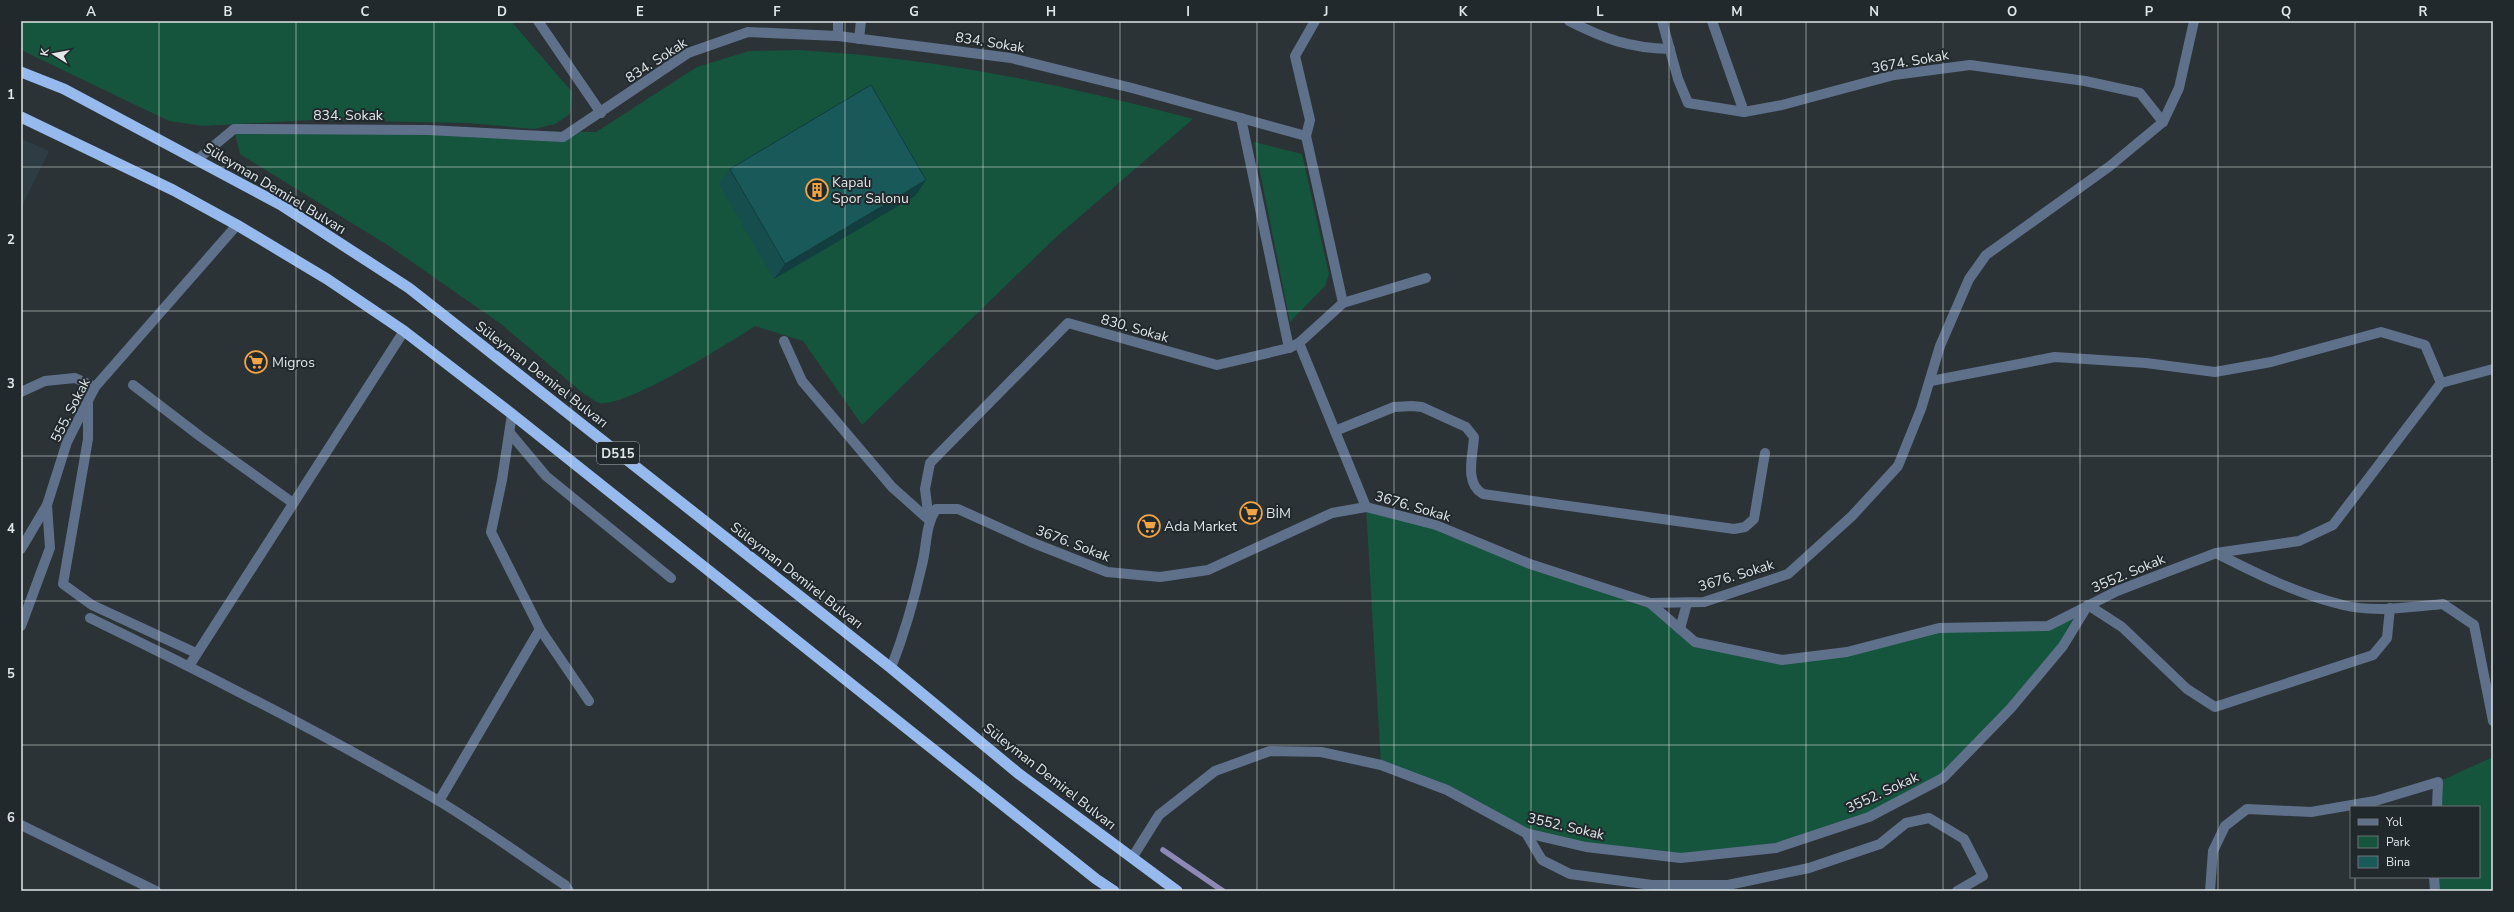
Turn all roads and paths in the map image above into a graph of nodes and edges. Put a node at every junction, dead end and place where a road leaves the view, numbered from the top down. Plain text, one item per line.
1 (538, 21) edge
2 (838, 21) edge
3 (861, 21) edge
4 (1315, 21) edge
5 (1569, 21) edge
6 (1662, 21) edge
7 (1712, 21) edge
8 (2194, 21) edge
9 (838, 36) junction
10 (859, 39) junction
11 (1670, 49) junction
12 (21, 72) edge
13 (1744, 112) junction
14 (601, 113) junction
15 (21, 117) edge
16 (1241, 118) junction
17 (2163, 122) junction
18 (1306, 136) junction
19 (198, 159) junction
20 (237, 225) junction
21 (1426, 278) dead end
22 (1343, 303) junction
23 (404, 331) junction
24 (784, 341) dead end
25 (1299, 343) junction
26 (1289, 348) junction
27 (2493, 369) edge
28 (1930, 381) junction
29 (2441, 383) junction
30 (133, 385) dead end
31 (95, 387) junction
32 (21, 392) edge
33 (88, 402) junction
34 (512, 414) junction
35 (1335, 431) junction
36 (510, 433) junction
37 (1766, 453) dead end
38 (293, 503) junction
39 (47, 506) junction
40 (1366, 507) junction
41 (929, 520) junction
42 (21, 549) edge
43 (2216, 553) junction
44 (671, 578) dead end
45 (1650, 603) junction
46 (1687, 603) junction
47 (2088, 605) junction
48 (2390, 608) junction
49 (90, 618) dead end
50 (21, 626) edge
51 (540, 629) junction
52 (1680, 629) junction
53 (196, 654) junction
54 (189, 666) junction
55 (891, 668) junction
56 (589, 701) dead end
57 (2493, 721) edge
58 (439, 801) junction
59 (2437, 806) edge
60 (22, 828) edge
61 (1526, 834) junction
62 (1132, 858) junction
63 (2434, 878) edge
64 (156, 891) edge
65 (569, 891) edge
66 (1114, 891) edge
67 (1177, 891) edge
68 (1957, 891) edge
69 (2210, 891) edge
70 (2435, 891) edge

1 - 14 street
2 - 9 street
3 - 10 street
4 - 18 street
5 - 11 street
6 - 11 street
7 - 13 street
8 - 17 street
9 - 10 street, 834. Sokak
9 - 14 street, 834. Sokak
10 - 16 street, 834. Sokak
11 - 13 street
12 - 19 highway, Süleyman Demirel Bulvarı / D515
13 - 17 street, 3674. Sokak
14 - 19 street, 834. Sokak
15 - 20 highway, D515
16 - 18 street, 834. Sokak
16 - 26 street
17 - 28 street, 3676. Sokak
18 - 22 street
19 - 55 highway, Süleyman Demirel Bulvarı / D515
20 - 23 highway, D515
20 - 31 street, 555. Sokak
21 - 22 street, 830. Sokak
22 - 25 street, 830. Sokak
23 - 34 highway, D515
23 - 38 street
24 - 41 street
25 - 26 street, 830. Sokak
25 - 35 street
26 - 41 street, 830. Sokak
27 - 29 street
28 - 29 street
28 - 46 street, 3676. Sokak
29 - 43 street, 3552. Sokak
30 - 38 street
31 - 32 street
31 - 33 street, 555. Sokak
33 - 39 street, 555. Sokak
33 - 53 street
34 - 36 street
34 - 66 highway, D515
35 - 37 street
35 - 40 street
36 - 44 street
36 - 51 street
38 - 53 street
39 - 42 street
39 - 50 street, 555. Sokak
40 - 41 street, 3676. Sokak
40 - 45 street, 3676. Sokak
41 - 55 street
43 - 47 street, 3552. Sokak
43 - 48 street
45 - 46 street, 3676. Sokak
45 - 52 street
46 - 52 street
47 - 48 street
47 - 52 street
47 - 61 street, 3552. Sokak
48 - 57 street
49 - 54 street
51 - 56 street
51 - 58 street
53 - 54 street
54 - 58 street
55 - 62 highway, Süleyman Demirel Bulvarı / D515
58 - 65 street
59 - 69 street
60 - 64 street
61 - 62 street, 3552. Sokak
61 - 68 street
62 - 67 highway, Süleyman Demirel Bulvarı / D515
63 - 70 street

